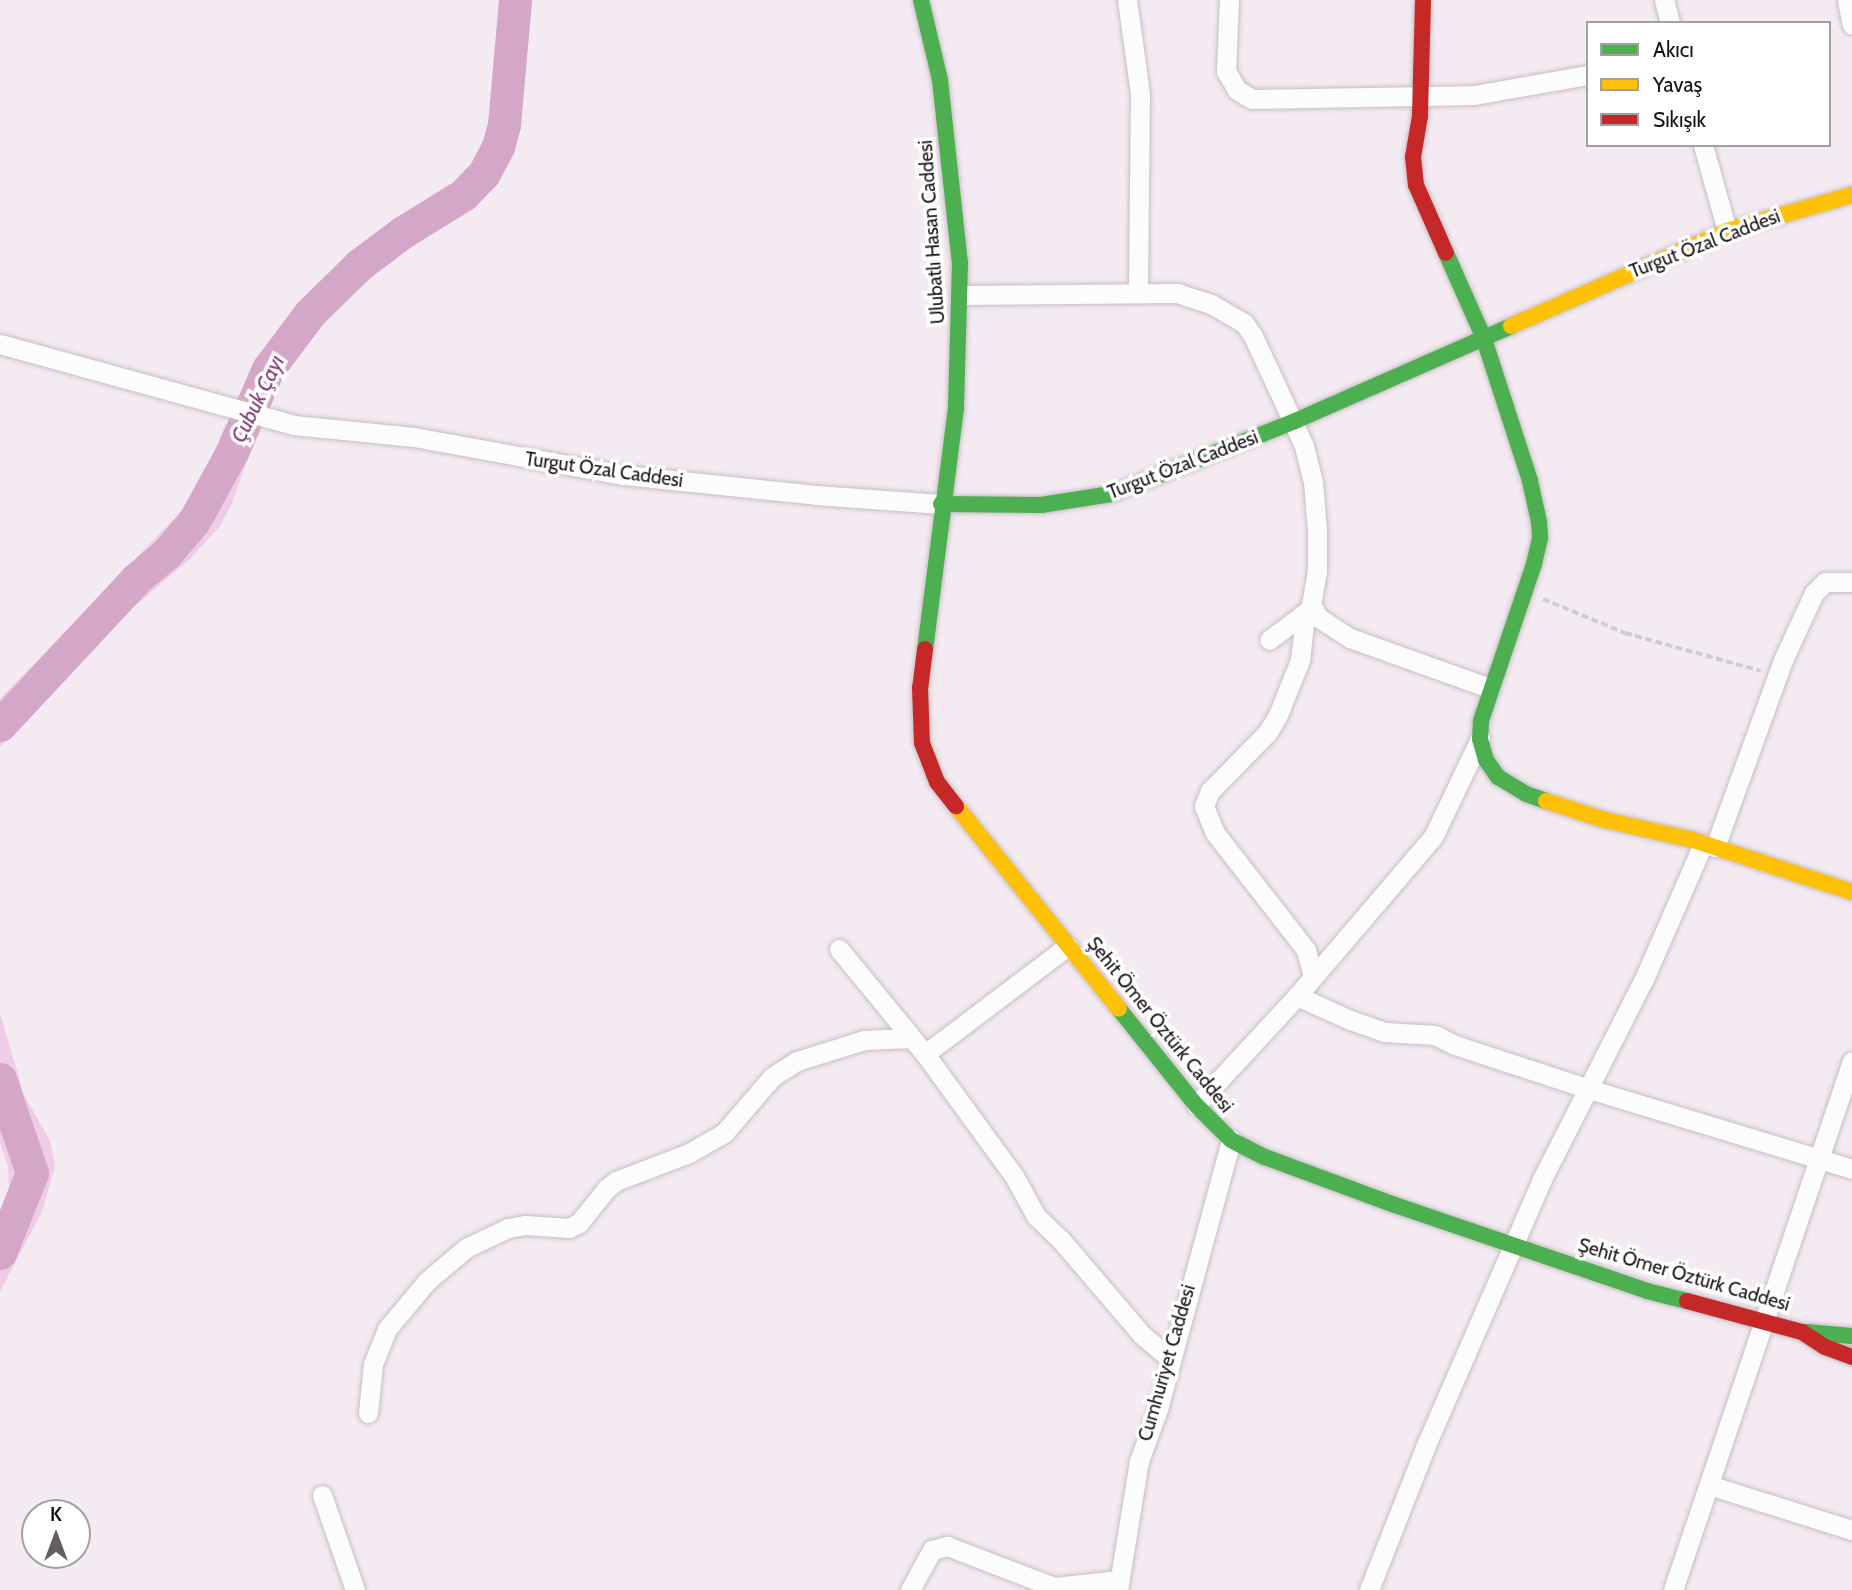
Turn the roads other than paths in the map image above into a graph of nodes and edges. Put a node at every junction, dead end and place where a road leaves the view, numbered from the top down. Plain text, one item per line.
1 (921, 0) edge
2 (1127, 0) edge
3 (1229, 0) edge
4 (1423, 0) edge
5 (1664, 0) edge
6 (1847, 0) edge
7 (1669, 21) edge
8 (1852, 25) edge
9 (1586, 75) edge
10 (1421, 98) junction
11 (1704, 147) edge
12 (1852, 195) edge
13 (1727, 231) junction
14 (1138, 292) junction
15 (960, 295) junction
16 (1483, 336) junction
17 (0, 344) edge
18 (1295, 421) junction
19 (941, 504) junction
20 (1852, 582) edge
21 (1308, 610) junction
22 (1269, 640) dead end
23 (1490, 688) junction
24 (1480, 739) junction
25 (1709, 845) junction
26 (1852, 892) edge
27 (1068, 946) junction
28 (839, 949) dead end
29 (1313, 977) junction
30 (1297, 996) junction
31 (912, 1038) junction
32 (925, 1054) junction
33 (1852, 1060) edge
34 (1589, 1089) junction
35 (1196, 1105) junction
36 (1231, 1140) junction
37 (1819, 1159) junction
38 (1852, 1169) edge
39 (1515, 1245) junction
40 (1766, 1320) junction
41 (1801, 1332) junction
42 (1852, 1336) edge
43 (1852, 1357) edge
44 (1171, 1359) junction
45 (368, 1413) dead end
46 (1709, 1485) junction
47 (323, 1494) dead end
48 (1852, 1530) edge
49 (1119, 1585) edge
50 (355, 1590) edge
51 (910, 1590) edge
52 (1369, 1590) edge
53 (1673, 1590) edge

1 - 15 street, Ulubatlı Hasan Caddesi
2 - 14 street
3 - 10 street
4 - 10 street
5 - 7 street
6 - 8 street
9 - 10 street
10 - 16 street
11 - 13 street
12 - 13 street, Turgut Özal Caddesi
13 - 16 street, Turgut Özal Caddesi
14 - 15 street
14 - 18 street
15 - 19 street, Ulubatlı Hasan Caddesi
16 - 18 street, Turgut Özal Caddesi
16 - 23 street
17 - 19 street, Turgut Özal Caddesi
18 - 19 street, Turgut Özal Caddesi
18 - 21 street
19 - 27 street, Şehit Ömer Öztürk Caddesi
20 - 25 street
21 - 22 street
21 - 23 street
21 - 29 street
23 - 24 street
24 - 25 street
24 - 29 street
25 - 26 street
25 - 34 street
27 - 32 street
27 - 35 street, Şehit Ömer Öztürk Caddesi
28 - 31 street
29 - 30 street
30 - 34 street
30 - 35 street
31 - 32 street
31 - 45 street
32 - 44 street
33 - 37 street
34 - 37 street
34 - 39 street
35 - 36 street, Şehit Ömer Öztürk Caddesi
36 - 39 street, Şehit Ömer Öztürk Caddesi
36 - 44 street, Cumhuriyet Caddesi
37 - 38 street
37 - 40 street
39 - 40 street, Şehit Ömer Öztürk Caddesi
39 - 52 street
40 - 41 street, Şehit Ömer Öztürk Caddesi
40 - 46 street
41 - 42 street, Şehit Ömer Öztürk Caddesi
41 - 43 street, Şehit Ömer Öztürk Caddesi
44 - 49 street, Cumhuriyet Caddesi
46 - 48 street
46 - 53 street
47 - 50 street
49 - 51 street

